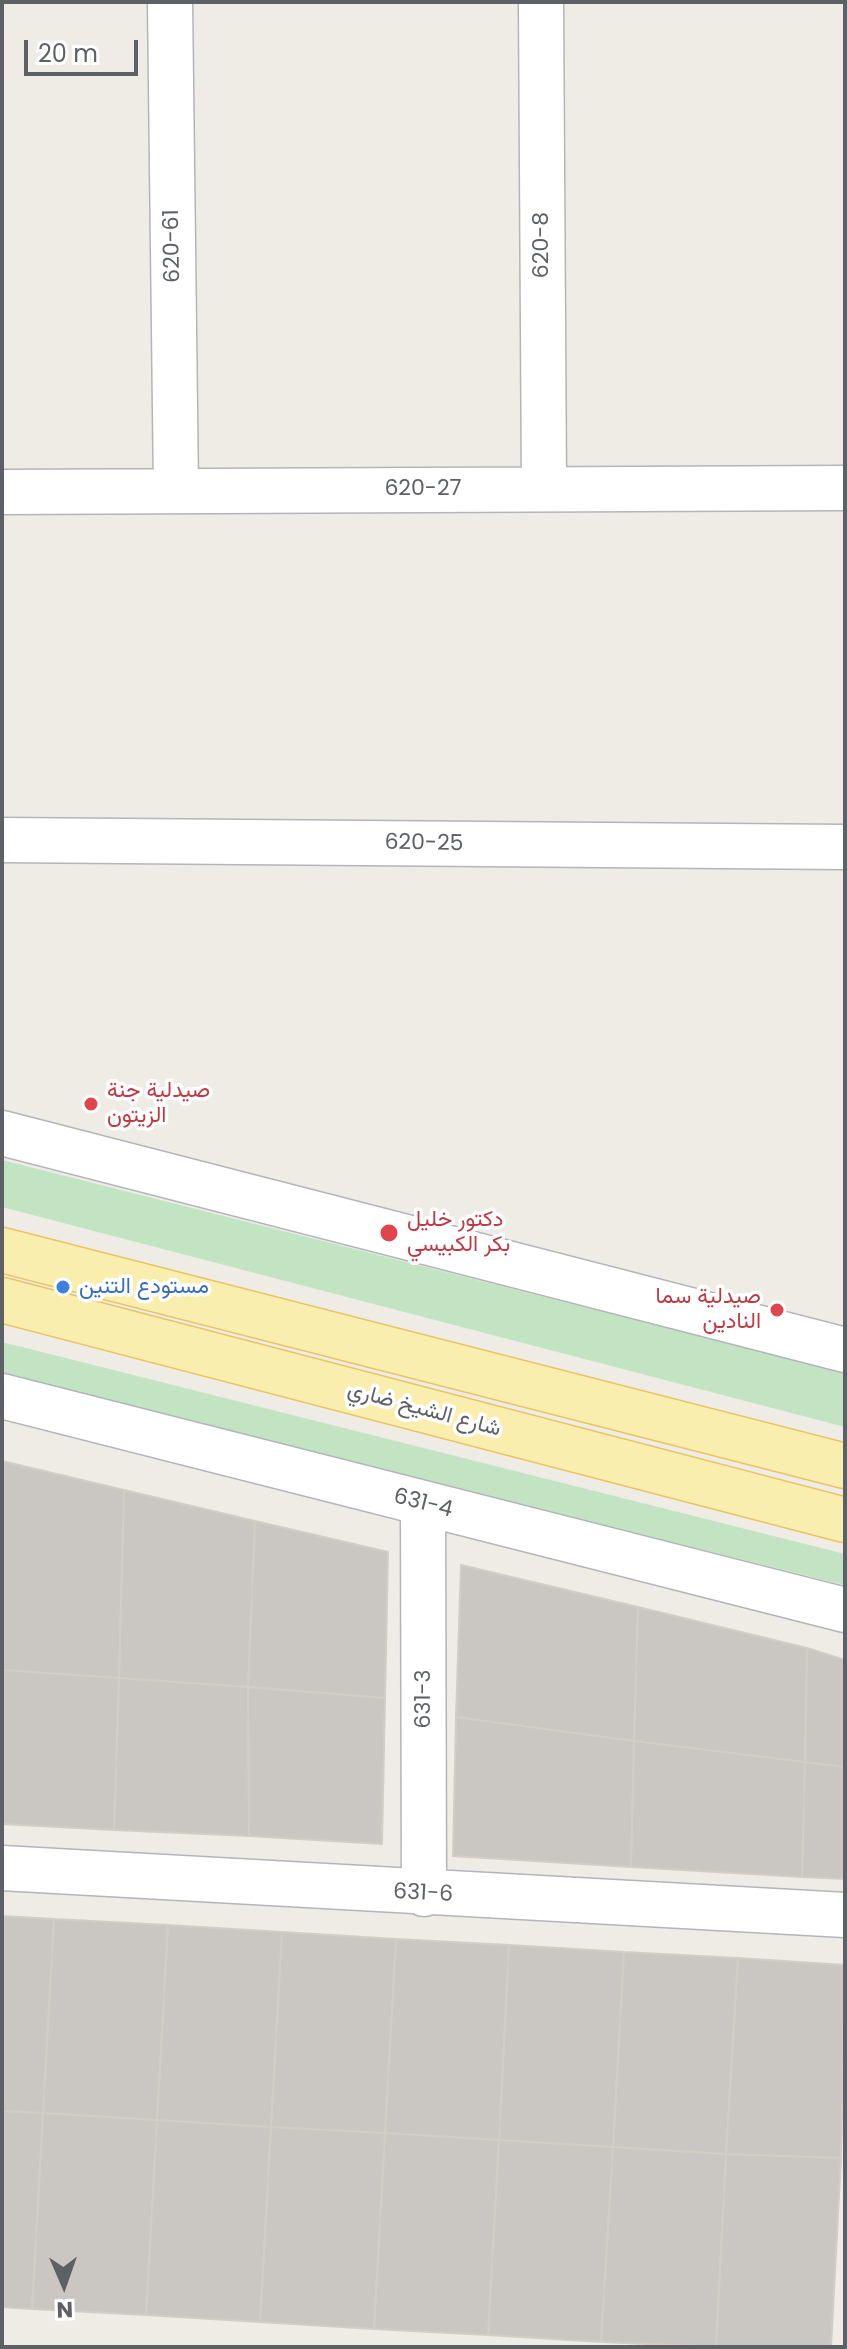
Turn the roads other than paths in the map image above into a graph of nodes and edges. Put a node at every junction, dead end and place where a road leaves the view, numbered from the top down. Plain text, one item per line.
1 (170, 2) edge
2 (541, 2) edge
3 (544, 488) junction
4 (845, 488) edge
5 (176, 491) junction
6 (2, 492) edge
7 (2, 840) edge
8 (845, 847) edge
9 (2, 1133) edge
10 (2, 1250) edge
11 (2, 1300) edge
12 (845, 1350) edge
13 (2, 1396) edge
14 (845, 1466) edge
15 (423, 1505) junction
16 (845, 1520) edge
17 (845, 1610) edge
18 (2, 1868) edge
19 (424, 1894) junction
20 (845, 1915) edge

1 - 5 street, 620-61
2 - 3 street, 620-8
3 - 4 street, 620-27
3 - 5 street, 620-27
5 - 6 street, 620-27
7 - 8 street, 620-25
9 - 12 street
10 - 14 main road
11 - 16 main road, شارع الشيخ ضاري
13 - 15 street, 631-4
15 - 17 street, 631-4
15 - 19 street, 631-3
18 - 19 street, 631-6
19 - 20 street, 631-6

